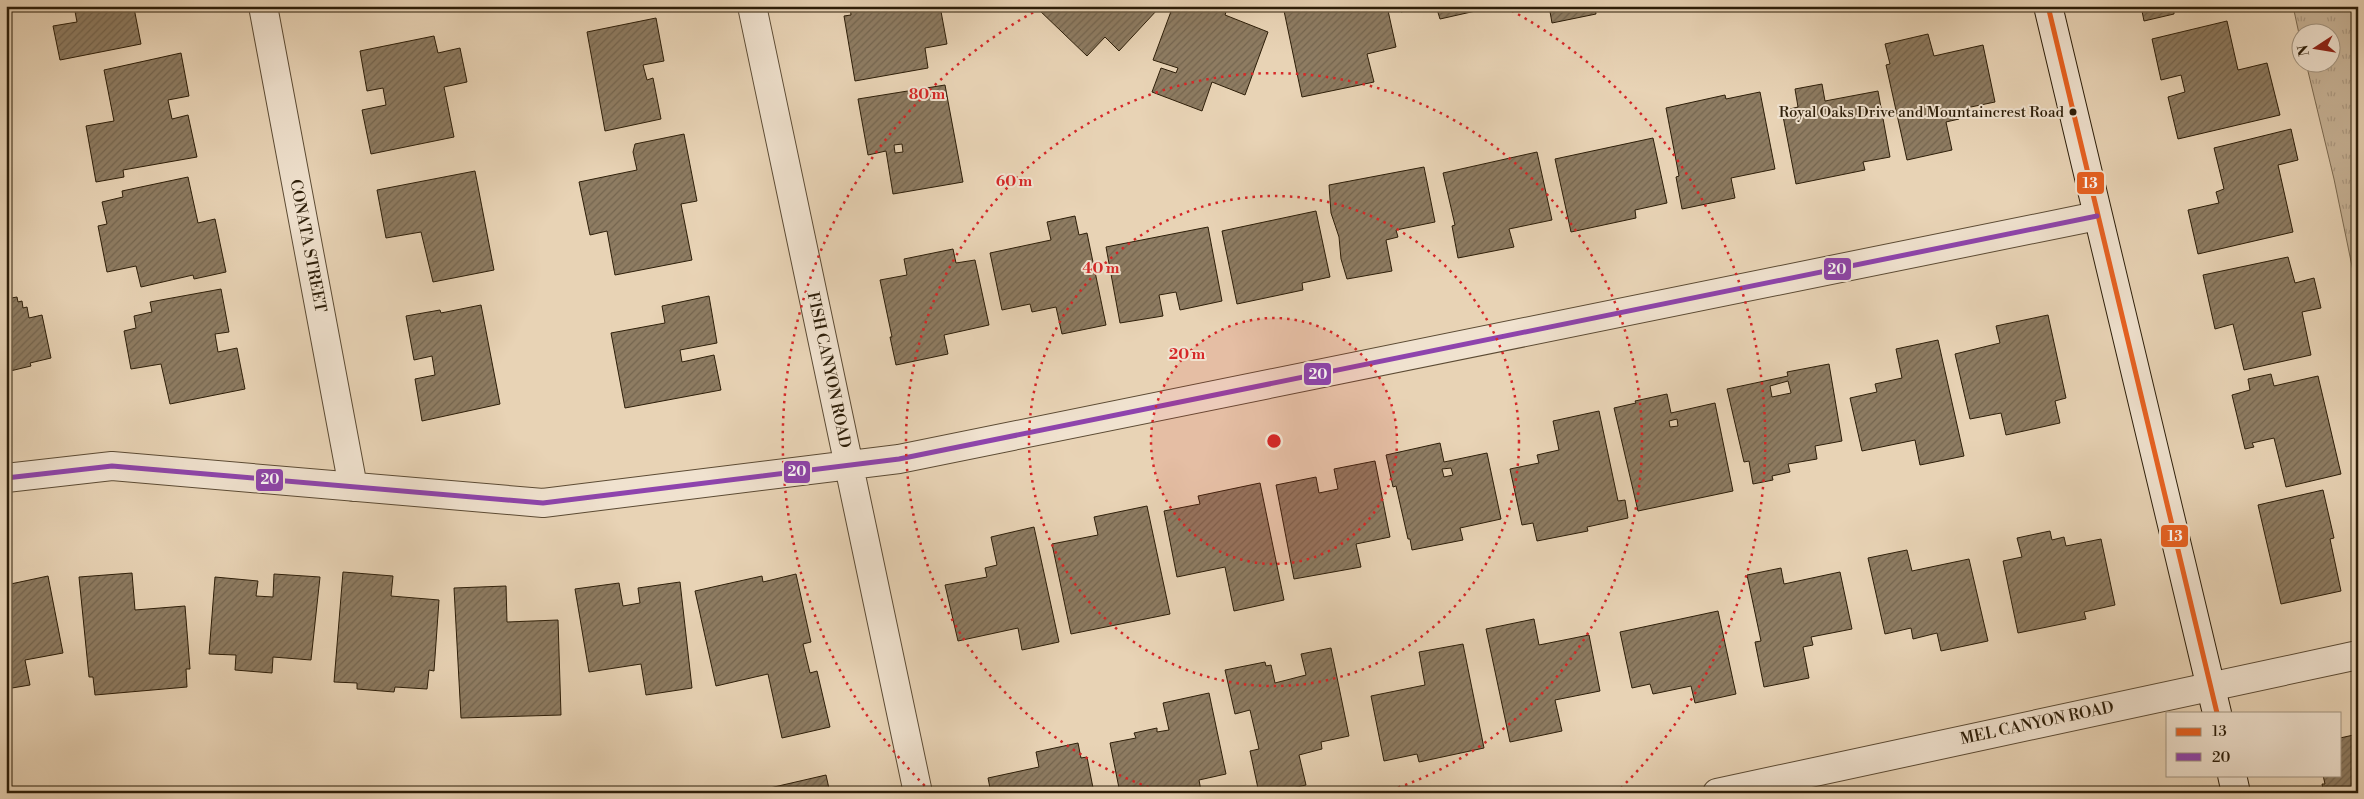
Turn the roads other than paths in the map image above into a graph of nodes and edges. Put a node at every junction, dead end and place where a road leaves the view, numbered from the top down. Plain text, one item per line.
1 (263, 6) edge
2 (752, 6) edge
3 (2048, 6) edge
4 (2098, 216) junction
5 (849, 464) junction
6 (6, 478) edge
7 (353, 487) junction
8 (2358, 655) edge
9 (2211, 686) junction
10 (2217, 712) edge
11 (2232, 776) edge
12 (918, 793) edge
13 (1717, 793) edge
14 (2236, 793) edge

1 - 7 street, CONATA STREET
2 - 5 street, FISH CANYON ROAD
3 - 4 street
4 - 5 street
4 - 9 street
5 - 7 street
5 - 12 street, FISH CANYON ROAD
6 - 7 street
8 - 9 street, MEL CANYON ROAD
9 - 10 street
9 - 13 street, MEL CANYON ROAD
11 - 14 street

